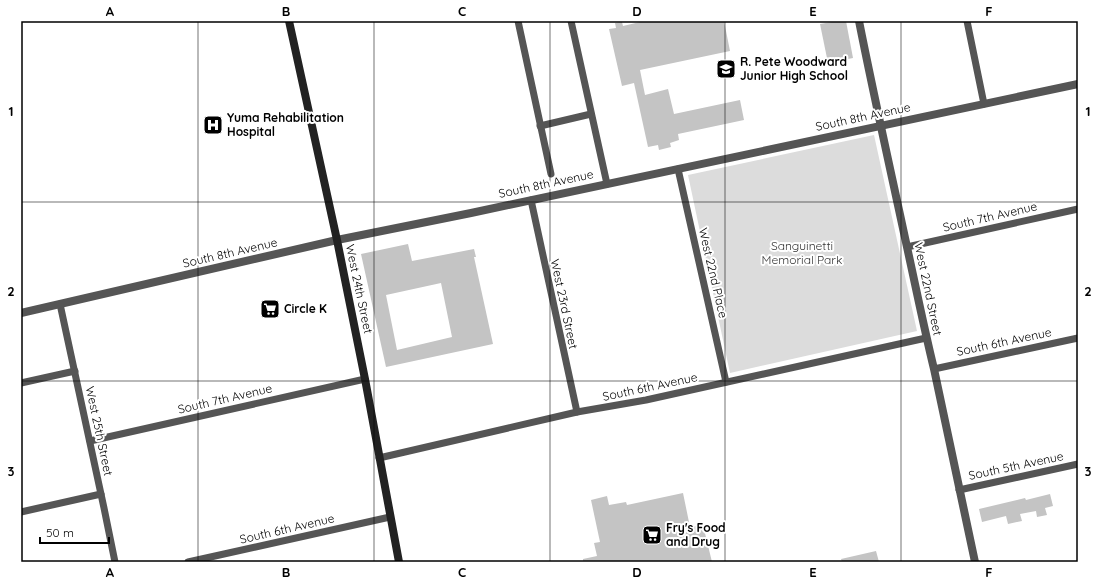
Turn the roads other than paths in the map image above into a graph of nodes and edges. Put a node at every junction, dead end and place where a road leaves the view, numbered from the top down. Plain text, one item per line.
1 (289, 21) edge
2 (518, 21) edge
3 (571, 21) edge
4 (859, 21) edge
5 (967, 21) edge
6 (1078, 84) edge
7 (984, 104) junction
8 (591, 114) junction
9 (540, 126) junction
10 (880, 126) junction
11 (678, 169) junction
12 (551, 174) dead end
13 (606, 184) junction
14 (531, 200) junction
15 (1078, 209) edge
16 (336, 240) junction
17 (907, 247) junction
18 (60, 304) junction
19 (21, 313) edge
20 (926, 338) junction
21 (1078, 338) edge
22 (934, 369) junction
23 (75, 371) junction
24 (365, 379) junction
25 (726, 382) junction
26 (21, 383) edge
27 (577, 412) junction
28 (90, 441) junction
29 (379, 458) junction
30 (1078, 464) edge
31 (959, 490) junction
32 (101, 494) junction
33 (21, 512) edge
34 (390, 517) junction
35 (115, 562) edge
36 (188, 562) edge
37 (399, 562) edge
38 (975, 562) edge

1 - 16 main road, West 24th Street
2 - 9 street
3 - 8 street
4 - 10 street, West 22nd Street
5 - 7 street
6 - 7 street, South 8th Avenue
7 - 10 street, South 8th Avenue
8 - 9 street
8 - 13 street
9 - 12 street
10 - 11 street, South 8th Avenue
10 - 17 street, West 22nd Street
11 - 13 street, South 8th Avenue
11 - 25 street, West 22nd Place
13 - 14 street, South 8th Avenue
14 - 16 street, South 8th Avenue
14 - 27 street, West 23rd Street
15 - 17 street, South 7th Avenue
16 - 18 street, South 8th Avenue
16 - 24 main road, West 24th Street
17 - 20 street, West 22nd Street
18 - 19 street, South 8th Avenue
18 - 23 street, West 25th Street
20 - 22 street, West 22nd Street
20 - 25 street, South 6th Avenue
21 - 22 street, South 6th Avenue
22 - 31 street, West 22nd Street
23 - 26 street
23 - 28 street, West 25th Street
24 - 28 street, South 7th Avenue
24 - 29 main road, West 24th Street
25 - 27 street, South 6th Avenue
27 - 29 street, South 6th Avenue
28 - 32 street, West 25th Street
29 - 34 main road, West 24th Street
30 - 31 street, South 5th Avenue
31 - 38 street, West 22nd Street
32 - 33 street
32 - 35 street, West 25th Street
34 - 36 street, South 6th Avenue
34 - 37 main road, West 24th Street

